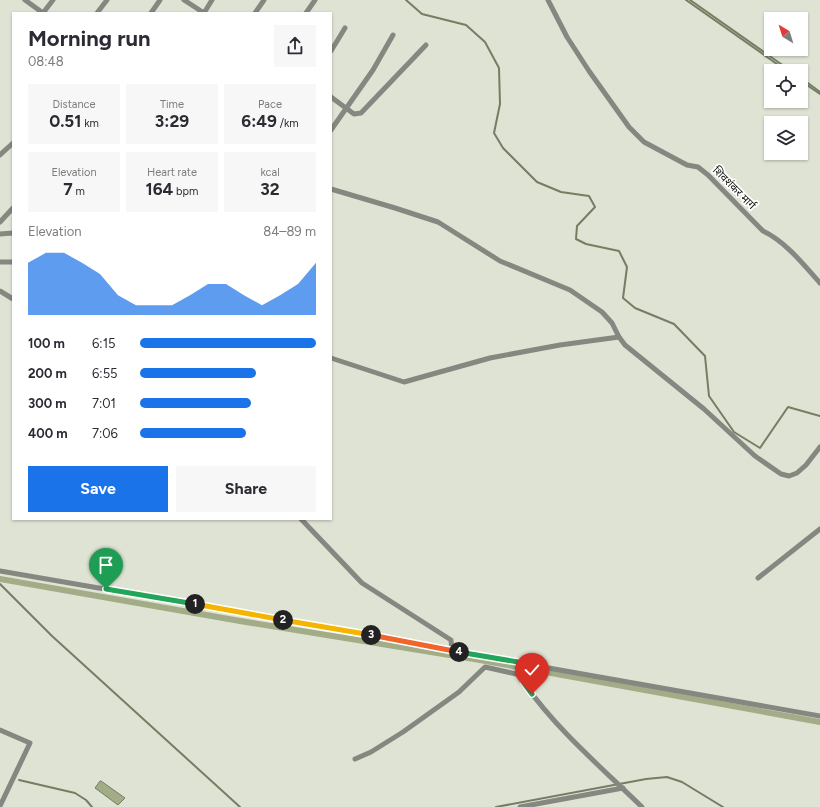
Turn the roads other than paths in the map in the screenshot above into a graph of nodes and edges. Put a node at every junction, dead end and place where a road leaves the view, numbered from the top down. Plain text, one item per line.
1 (25, 0) edge
2 (53, 0) edge
3 (107, 0) edge
4 (160, 0) edge
5 (184, 0) edge
6 (212, 0) edge
7 (264, 0) edge
8 (315, 0) edge
9 (548, 0) edge
10 (42, 12) edge
11 (44, 12) edge
12 (98, 12) edge
13 (152, 12) edge
14 (202, 12) edge
15 (205, 12) edge
16 (256, 12) edge
17 (307, 12) edge
18 (345, 28) dead end
19 (393, 35) dead end
20 (426, 45) dead end
21 (332, 49) edge
22 (332, 98) edge
23 (345, 108) junction
24 (332, 128) edge
25 (12, 144) edge
26 (0, 155) edge
27 (332, 189) edge
28 (12, 209) edge
29 (0, 222) edge
30 (12, 233) edge
31 (0, 234) edge
32 (0, 262) edge
33 (12, 262) edge
34 (820, 283) edge
35 (0, 291) edge
36 (12, 297) edge
37 (619, 337) junction
38 (332, 358) edge
39 (820, 447) edge
40 (302, 520) edge
41 (820, 529) edge
42 (0, 571) edge
43 (758, 578) dead end
44 (452, 651) junction
45 (524, 665) junction
46 (525, 675) junction
47 (820, 716) edge
48 (0, 730) edge
49 (356, 759) dead end
50 (622, 787) junction
51 (0, 806) edge
52 (520, 807) edge
53 (642, 807) edge

1 - 10 street
2 - 11 street
3 - 12 street
4 - 13 street
5 - 14 street
6 - 15 street
7 - 16 street
8 - 17 street
9 - 34 street, शिवशंकर मार्ग
18 - 21 street
19 - 23 street
20 - 23 street
22 - 23 street
23 - 24 street
25 - 26 street
27 - 37 street
28 - 29 street
30 - 31 street
32 - 33 street
35 - 36 street
37 - 38 street
37 - 39 street
40 - 44 street
41 - 43 street
42 - 44 street
44 - 45 street
45 - 46 street
45 - 47 street
46 - 49 street
46 - 50 street
48 - 51 street
50 - 52 street
50 - 53 street

